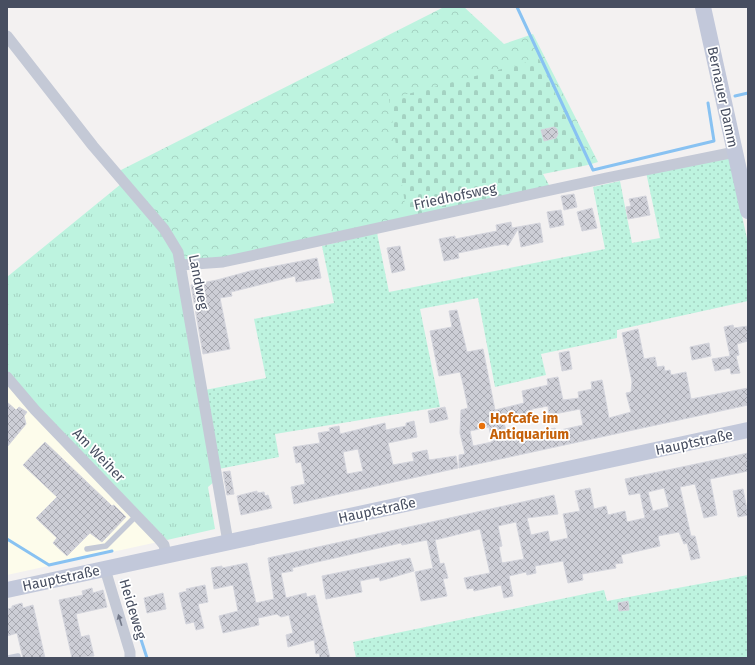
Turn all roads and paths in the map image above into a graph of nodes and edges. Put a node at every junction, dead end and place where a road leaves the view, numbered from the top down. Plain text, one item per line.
1 (703, 7) edge
2 (7, 36) edge
3 (735, 152) junction
4 (748, 211) edge
5 (181, 265) junction
6 (7, 377) edge
7 (748, 430) edge
8 (137, 516) junction
9 (228, 542) junction
10 (87, 549) dead end
11 (166, 555) junction
12 (105, 569) junction
13 (7, 590) edge
14 (18, 656) dead end
15 (8, 658) edge
16 (130, 658) edge

1 - 3 main road, Bernauer Damm
2 - 5 street, Landweg
3 - 4 main road, Bernauer Damm
3 - 5 street, Friedhofsweg
5 - 9 street, Landweg
6 - 8 street, Am Weiher
7 - 9 main road, Hauptstraße
8 - 10 lane
8 - 11 street, Am Weiher
9 - 11 main road, Hauptstraße
11 - 12 main road, Hauptstraße
12 - 13 main road, Hauptstraße
16 -> 12 street, Heideweg
14 - 15 lane

